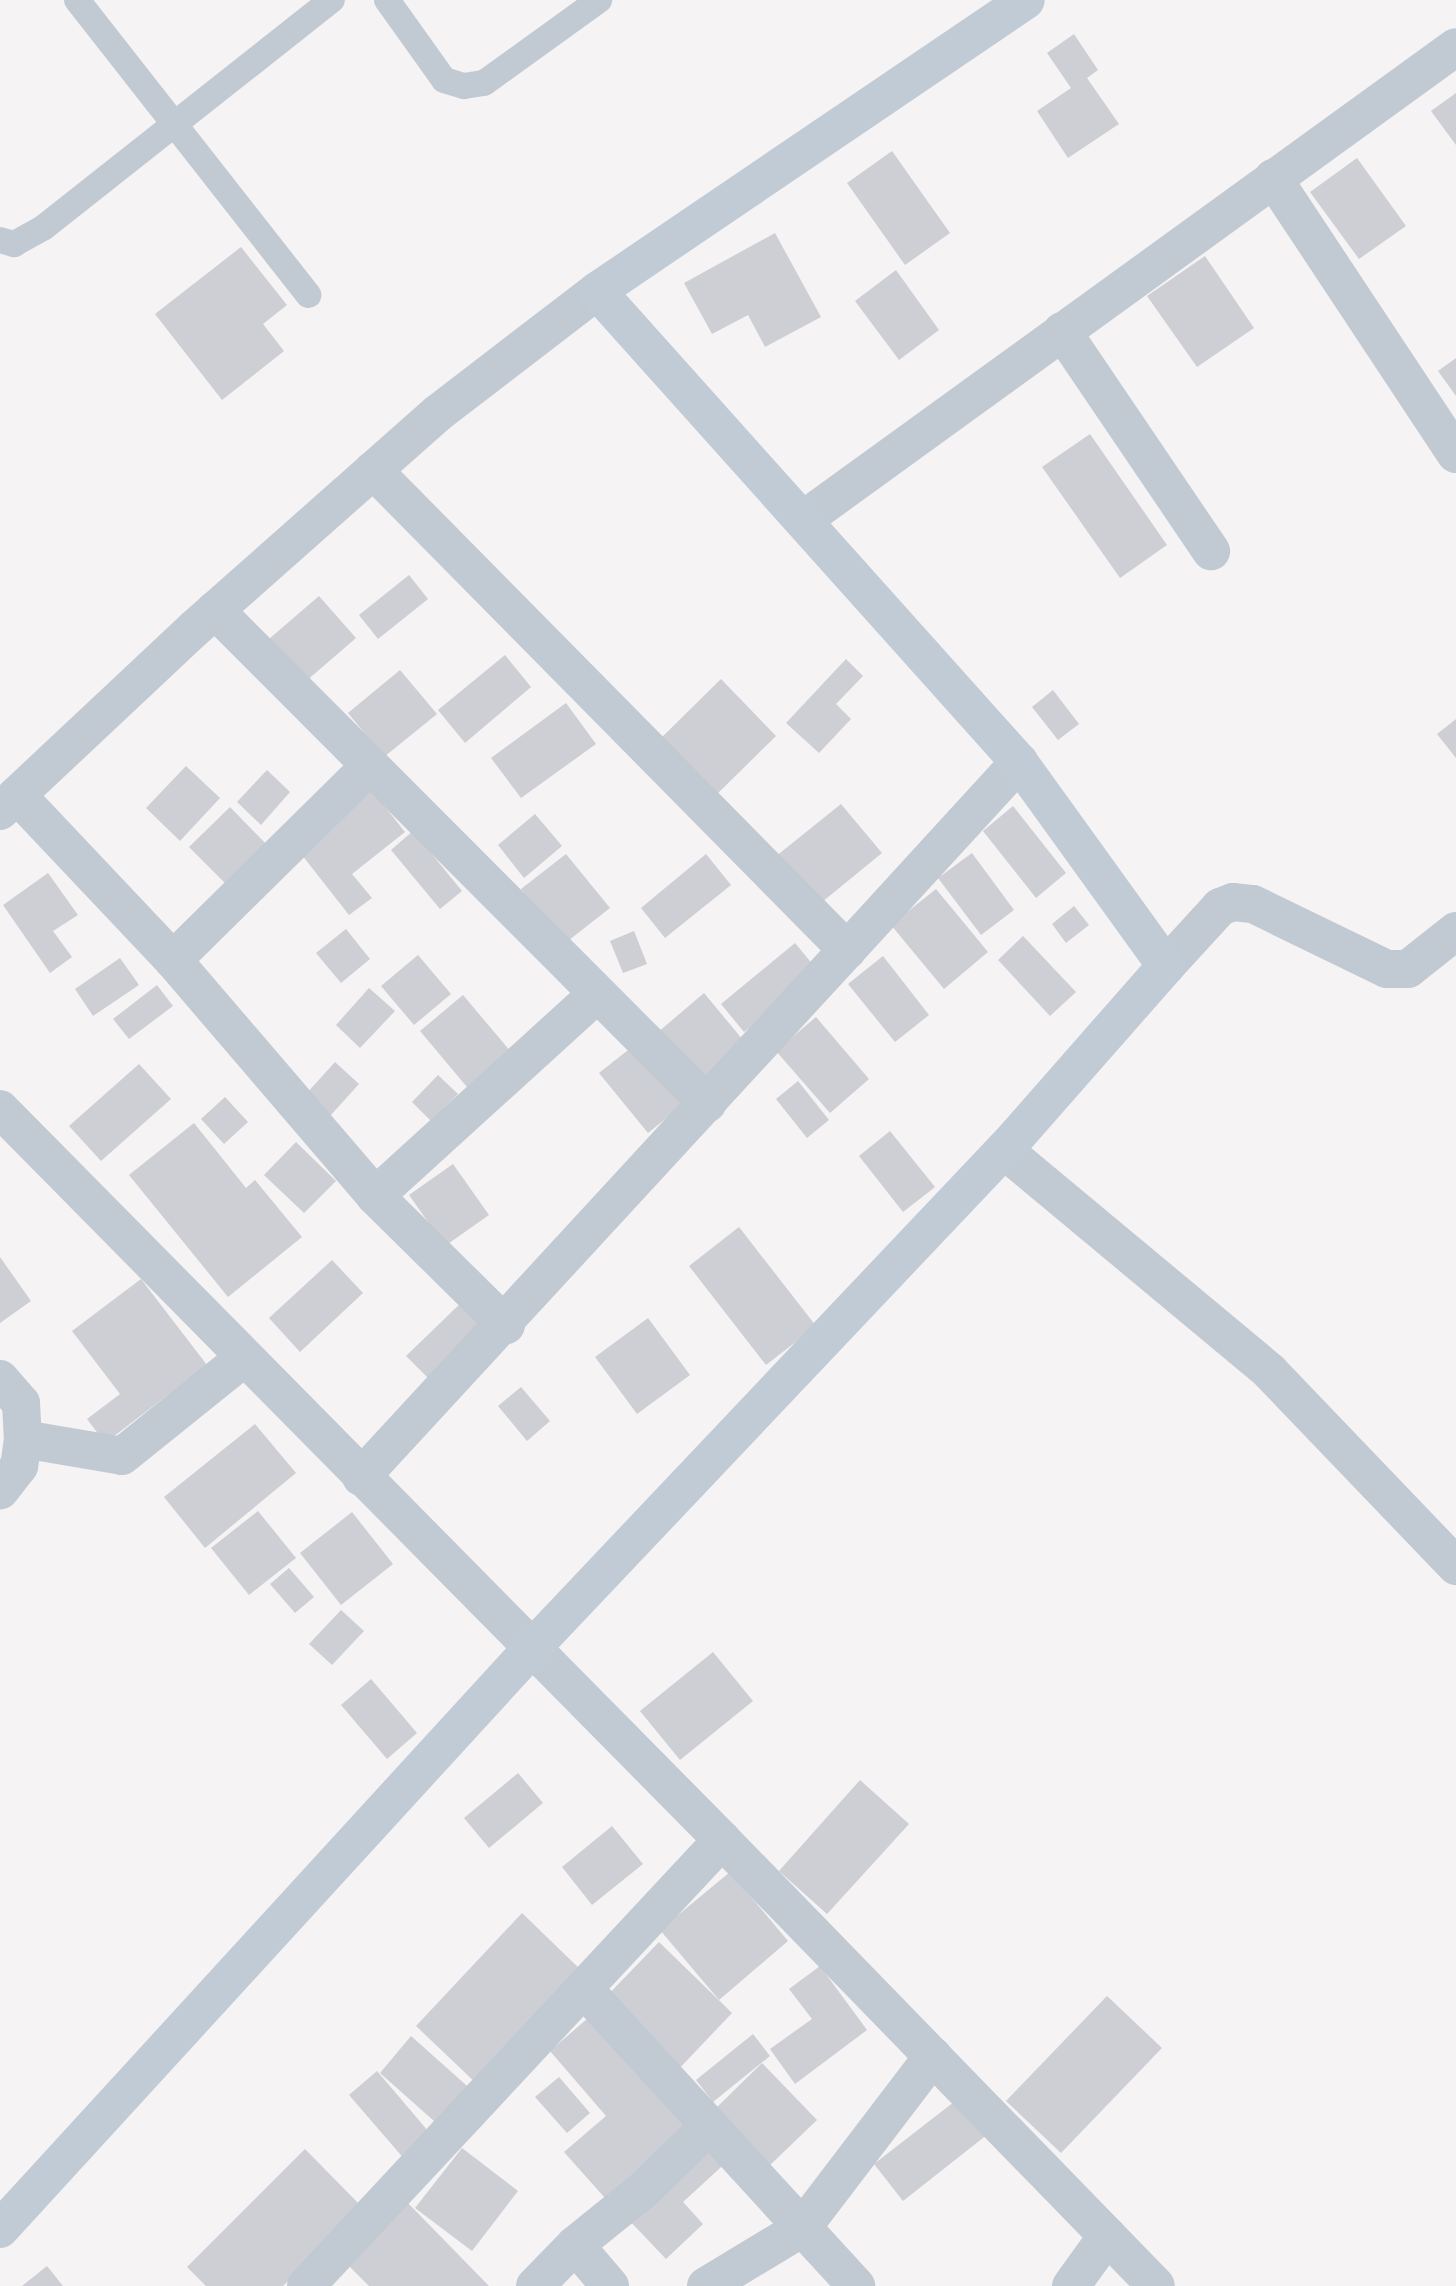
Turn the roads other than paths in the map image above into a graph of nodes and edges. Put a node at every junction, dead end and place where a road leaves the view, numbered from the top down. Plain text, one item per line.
1 (76, 0) edge
2 (332, 0) edge
3 (387, 0) edge
4 (599, 0) edge
5 (1026, 0) edge
6 (1456, 47) edge
7 (176, 124) junction
8 (1273, 178) junction
9 (0, 240) edge
10 (597, 291) junction
11 (308, 295) dead end
12 (1062, 331) junction
13 (1456, 454) edge
14 (373, 470) junction
15 (803, 520) junction
16 (1211, 551) dead end
17 (215, 610) junction
18 (1019, 762) junction
19 (370, 766) junction
20 (9, 803) edge
21 (1456, 931) edge
22 (847, 950) junction
23 (173, 960) junction
24 (1166, 966) junction
25 (597, 994) junction
26 (707, 1102) junction
27 (0, 1109) edge
28 (1004, 1150) junction
29 (375, 1196) junction
30 (506, 1325) junction
31 (244, 1358) junction
32 (0, 1379) edge
33 (23, 1438) junction
34 (361, 1477) junction
35 (0, 1490) edge
36 (1456, 1566) edge
37 (533, 1647) junction
38 (722, 1840) junction
39 (584, 1989) junction
40 (933, 2056) junction
41 (709, 2126) junction
42 (802, 2228) junction
43 (0, 2229) edge
44 (1108, 2236) junction
45 (575, 2245) junction
46 (306, 2286) edge
47 (536, 2286) edge
48 (610, 2286) edge
49 (706, 2286) edge
50 (856, 2286) edge
51 (1071, 2286) edge
52 (1156, 2286) edge

1 - 7 lane
2 - 7 lane
3 - 4 lane
5 - 10 street
6 - 8 street
7 - 9 lane
7 - 11 lane
8 - 12 street
8 - 13 street
10 - 14 street
10 - 15 street
12 - 15 street
12 - 16 street
14 - 17 street
14 - 22 street
15 - 18 street
17 - 19 street
17 - 20 street
18 - 22 street
18 - 24 street
19 - 23 street
19 - 25 street
20 - 23 street
21 - 24 street
22 - 26 street
23 - 29 street
24 - 28 street
25 - 26 street
25 - 29 street
26 - 30 street
27 - 31 street
28 - 36 street
28 - 37 street
29 - 30 street
30 - 34 street
31 - 33 street
31 - 34 street
32 - 33 street
33 - 35 street
34 - 37 street
37 - 38 street
37 - 43 street
38 - 39 street
38 - 40 street
39 - 41 street
39 - 46 street
40 - 42 street
40 - 44 street
41 - 42 street
41 - 45 street
42 - 49 street
42 - 50 street
44 - 51 street
44 - 52 street
45 - 47 street
45 - 48 street

